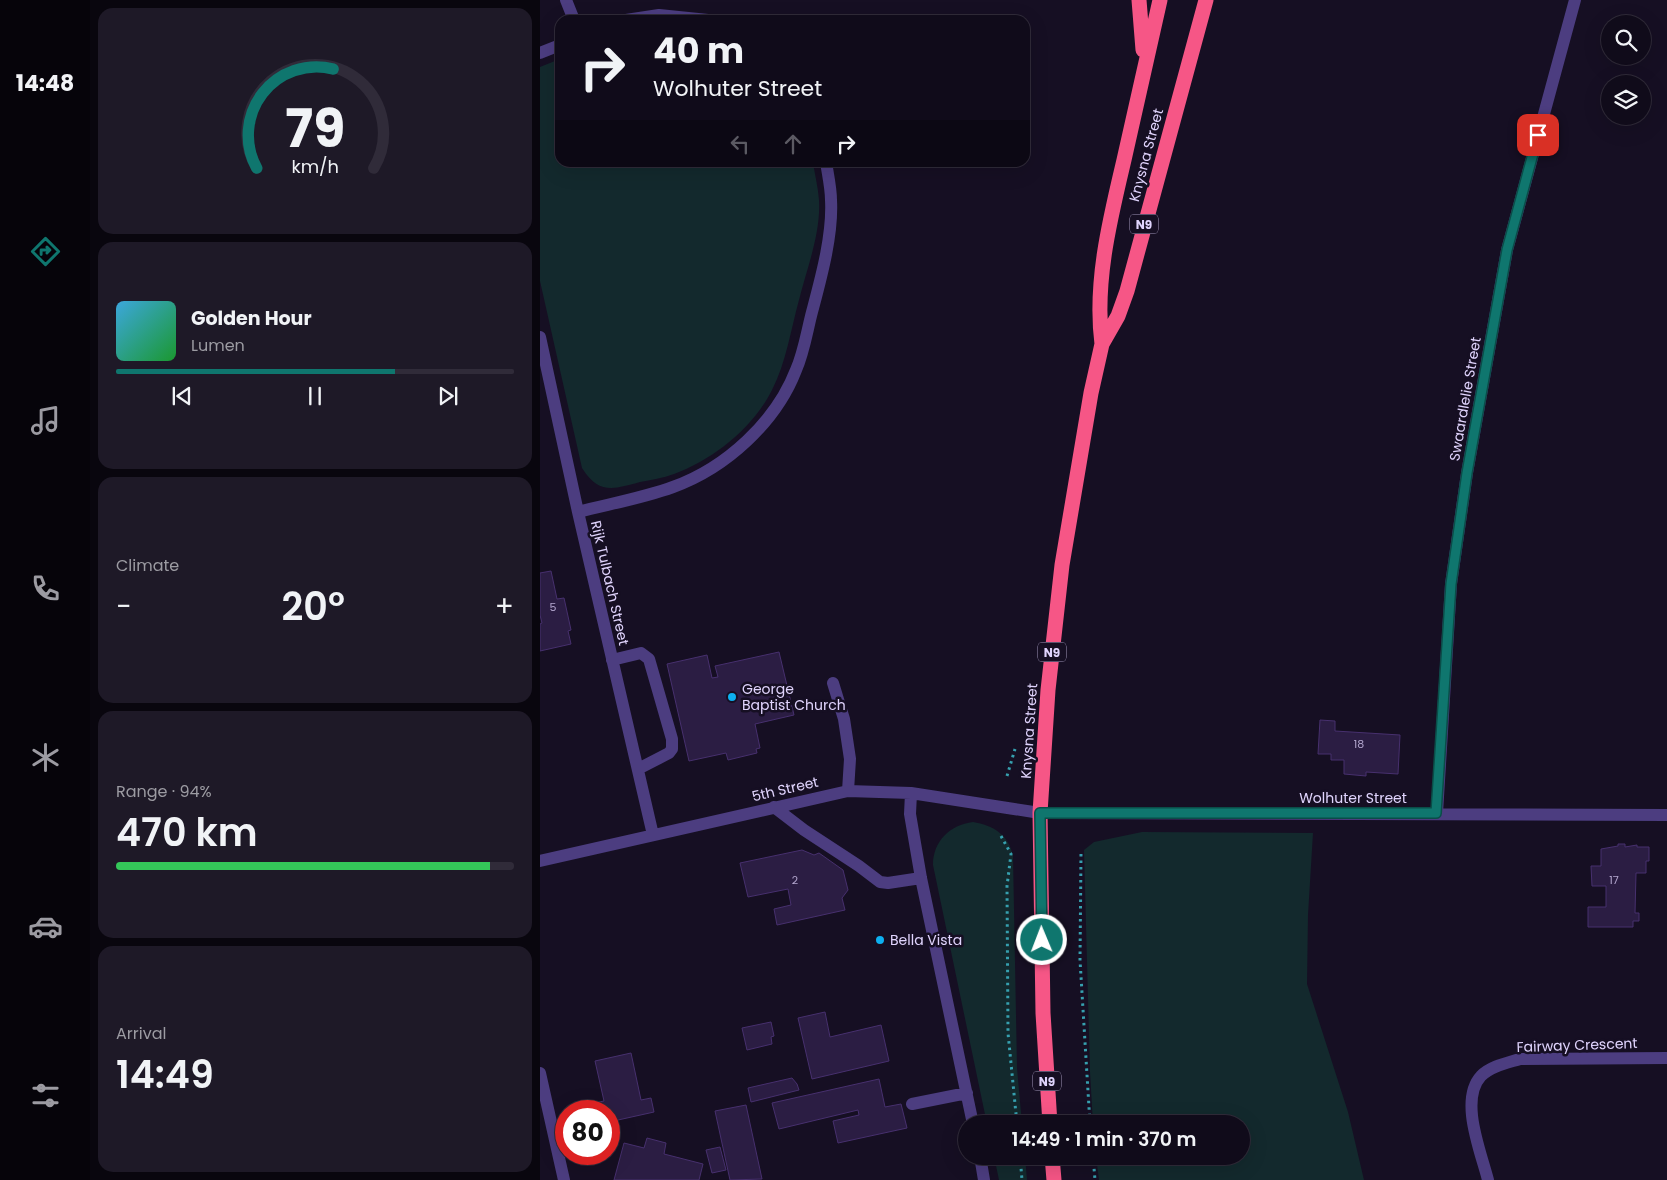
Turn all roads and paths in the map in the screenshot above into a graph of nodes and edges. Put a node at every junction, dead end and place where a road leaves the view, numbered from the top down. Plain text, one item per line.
1 (566, 0) edge
2 (1140, 0) edge
3 (1160, 0) edge
4 (1206, 0) edge
5 (1575, 0) edge
6 (572, 15) edge
7 (555, 47) edge
8 (540, 53) edge
9 (1144, 67) junction
10 (827, 167) edge
11 (540, 337) edge
12 (1102, 344) junction
13 (578, 512) junction
14 (612, 660) junction
15 (833, 683) dead end
16 (1015, 749) dead end
17 (638, 769) junction
18 (1007, 776) dead end
19 (848, 791) junction
20 (911, 792) junction
21 (774, 807) junction
22 (1040, 813) junction
23 (1436, 813) junction
24 (1667, 815) edge
25 (653, 835) junction
26 (1001, 836) dead end
27 (1080, 854) dead end
28 (540, 861) edge
29 (921, 878) junction
30 (1667, 1058) edge
31 (540, 1073) edge
32 (967, 1093) junction
33 (912, 1104) dead end
34 (971, 1115) edge
35 (1015, 1115) edge
36 (1049, 1115) edge
37 (1089, 1115) edge
38 (982, 1165) edge
39 (1021, 1165) edge
40 (1053, 1165) edge
41 (1094, 1165) edge
42 (564, 1180) edge
43 (984, 1180) edge
44 (1022, 1180) edge
45 (1054, 1180) edge
46 (1095, 1180) edge
47 (1488, 1180) edge

1 - 6 street
2 - 9 highway
3 - 9 highway, Knysna Street / N9
4 - 12 highway, Knysna Street / N9
5 - 23 street, Swaardlelie Street
7 - 8 street
9 - 12 highway, Knysna Street / N9
10 - 13 street
11 - 13 street, Rijk Tulbach Street
12 - 22 highway, Knysna Street / N9
13 - 14 street, Rijk Tulbach Street
14 - 17 street, Rijk Tulbach Street
14 - 17 street
15 - 19 street
16 - 18 path
17 - 25 street, Rijk Tulbach Street
19 - 20 street, 5th Street
19 - 21 street, 5th Street
20 - 22 street, 5th Street
20 - 29 street
21 - 25 street, 5th Street
21 - 29 street
22 - 23 street, Wolhuter Street
22 - 36 highway, Knysna Street / N9
23 - 24 street, Wolhuter Street
25 - 28 street, 5th Street
26 - 35 path
27 - 37 path
29 - 32 street
30 - 47 street, Fairway Crescent
31 - 42 street
32 - 33 street
32 - 34 street
38 - 43 street
39 - 44 path
40 - 45 highway
41 - 46 path

